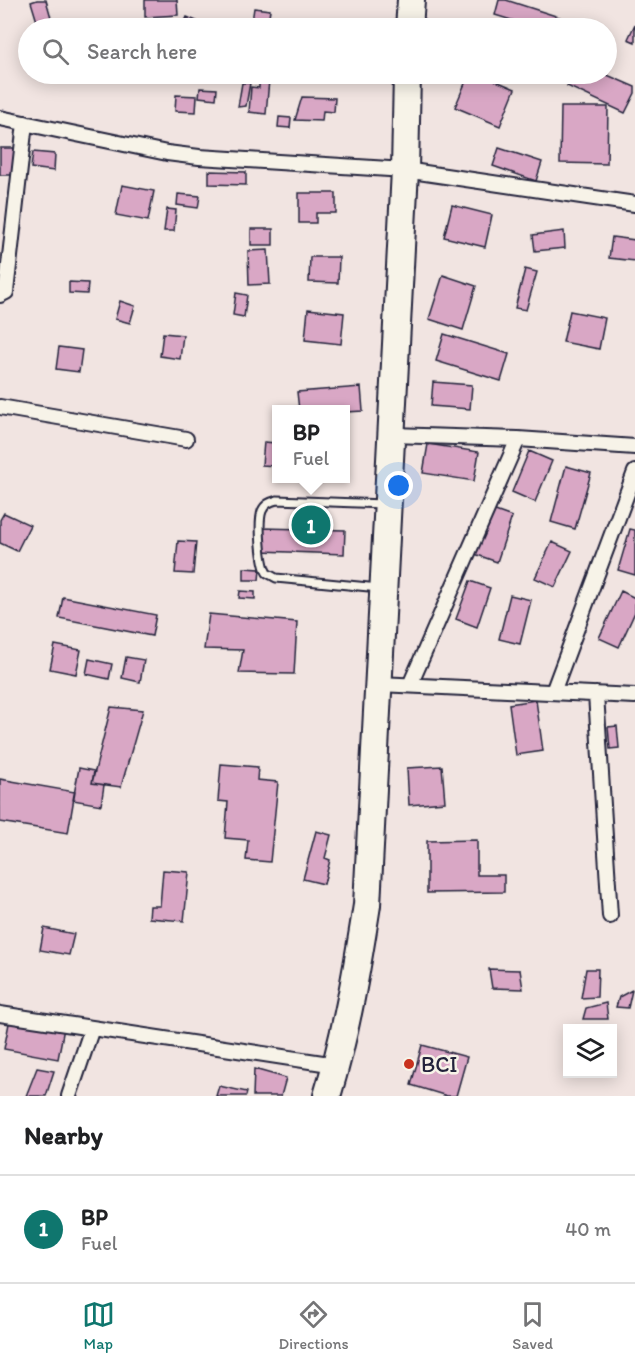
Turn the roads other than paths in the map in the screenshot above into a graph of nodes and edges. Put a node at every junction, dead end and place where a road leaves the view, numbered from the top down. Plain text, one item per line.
1 (411, 0) edge
2 (410, 18) edge
3 (407, 84) edge
4 (0, 118) edge
5 (25, 123) junction
6 (405, 170) junction
7 (635, 204) edge
8 (0, 295) edge
9 (0, 407) edge
10 (392, 435) junction
11 (186, 439) dead end
12 (518, 439) junction
13 (635, 447) edge
14 (635, 472) edge
15 (388, 504) junction
16 (384, 589) junction
17 (379, 684) junction
18 (410, 685) junction
19 (552, 692) junction
20 (596, 694) junction
21 (635, 696) edge
22 (610, 916) dead end
23 (0, 1014) edge
24 (92, 1028) junction
25 (336, 1065) junction
26 (69, 1096) edge
27 (327, 1096) edge

1 - 2 highway
3 - 6 highway
4 - 5 street
5 - 6 street
5 - 8 street
6 - 7 street
6 - 10 highway
9 - 11 street
10 - 12 street
10 - 15 highway
12 - 13 street
12 - 18 street
14 - 19 street
15 - 16 highway
15 - 16 lane
16 - 17 highway
17 - 18 street
17 - 25 highway
18 - 19 street
19 - 20 street
20 - 21 street
20 - 22 street
23 - 24 street
24 - 25 street
24 - 26 street
25 - 27 highway

